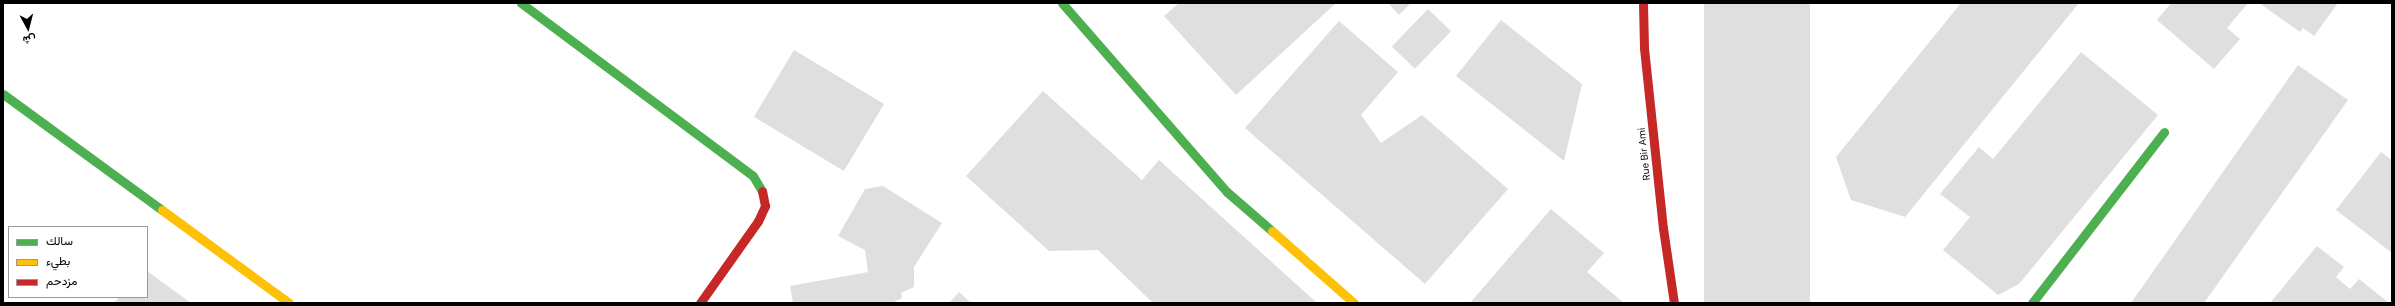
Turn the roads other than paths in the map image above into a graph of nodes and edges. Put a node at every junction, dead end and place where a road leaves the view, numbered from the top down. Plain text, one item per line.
1 (521, 3) edge
2 (1062, 3) edge
3 (1643, 3) edge
4 (3, 94) edge
5 (2164, 132) dead end
6 (289, 303) edge
7 (700, 303) edge
8 (1354, 303) edge
9 (1674, 303) edge
10 (2032, 303) edge

1 - 7 street
2 - 8 street
3 - 9 street, Rue Bir Ami
4 - 6 street
5 - 10 street

